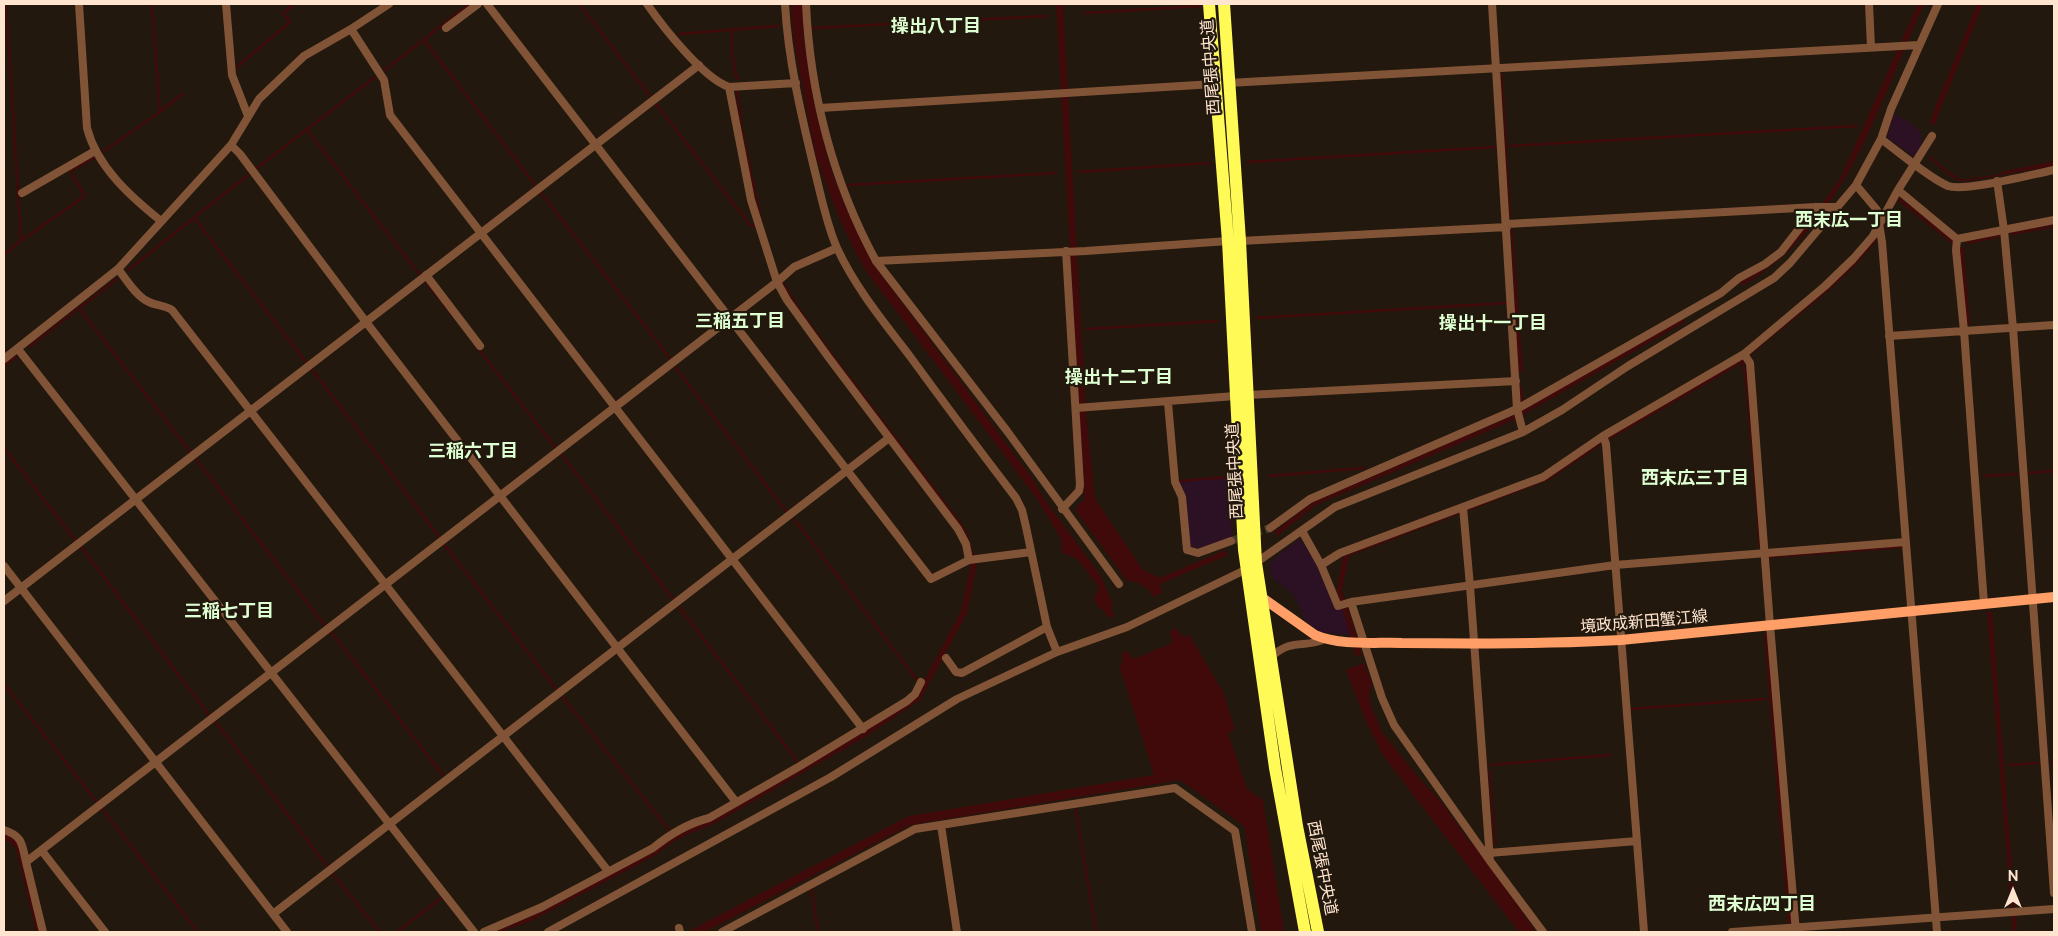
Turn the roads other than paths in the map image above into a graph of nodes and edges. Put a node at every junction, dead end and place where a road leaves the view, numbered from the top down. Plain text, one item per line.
1 (79, 4) edge
2 (226, 4) edge
3 (389, 4) edge
4 (478, 4) edge
5 (487, 4) edge
6 (647, 4) edge
7 (785, 4) edge
8 (806, 4) edge
9 (1209, 4) edge
10 (1224, 4) edge
11 (1492, 4) edge
12 (1869, 4) edge
13 (1938, 4) edge
14 (446, 28) dead end
15 (351, 29) junction
16 (1919, 45) junction
17 (1871, 46) junction
18 (699, 65) junction
19 (1497, 68) junction
20 (796, 83) junction
21 (1228, 83) junction
22 (1214, 84) junction
23 (729, 86) junction
24 (820, 108) junction
25 (248, 116) junction
26 (1932, 136) dead end
27 (1881, 139) junction
28 (596, 143) junction
29 (231, 145) junction
30 (95, 151) junction
31 (1916, 164) junction
32 (2054, 170) edge
33 (1997, 181) junction
34 (1856, 185) junction
35 (1898, 190) junction
36 (22, 193) dead end
37 (1816, 207) junction
38 (1838, 207) junction
39 (2054, 220) edge
40 (161, 221) junction
41 (1507, 225) junction
42 (1880, 229) junction
43 (2004, 230) junction
44 (481, 232) junction
45 (1957, 239) junction
46 (1234, 241) junction
47 (837, 248) junction
48 (1066, 252) junction
49 (876, 261) junction
50 (118, 269) junction
51 (1756, 270) junction
52 (426, 275) junction
53 (777, 282) junction
54 (1762, 282) junction
55 (730, 317) junction
56 (366, 322) junction
57 (2054, 324) edge
58 (2013, 328) junction
59 (1964, 331) junction
60 (1889, 336) junction
61 (480, 346) dead end
62 (18, 349) junction
63 (1744, 354) junction
64 (4, 359) edge
65 (1516, 381) junction
66 (1248, 395) junction
67 (1235, 396) junction
68 (1168, 403) junction
69 (615, 406) junction
70 (1077, 408) junction
71 (1517, 409) junction
72 (251, 410) junction
73 (1522, 432) junction
74 (888, 438) junction
75 (1604, 440) junction
76 (847, 470) junction
77 (500, 496) junction
78 (135, 499) junction
79 (1062, 509) junction
80 (1464, 511) junction
81 (1270, 528) tunnel mouth
82 (1302, 530) junction
83 (1231, 542) tunnel mouth
84 (1905, 542) junction
85 (1031, 552) junction
86 (1766, 552) junction
87 (732, 559) junction
88 (969, 560) junction
89 (1321, 565) junction
90 (1615, 565) junction
91 (4, 566) edge
92 (1251, 566) junction
93 (385, 584) junction
94 (1119, 584) dead end
95 (1470, 586) junction
96 (21, 588) junction
97 (1250, 589) junction
98 (1261, 597) junction
99 (2054, 597) edge
100 (2033, 599) junction
101 (4, 601) edge
102 (1351, 602) junction
103 (1984, 604) junction
104 (1912, 611) junction
105 (1770, 625) junction
106 (1047, 627) junction
107 (1325, 639) junction
108 (1621, 640) junction
109 (1474, 644) junction
110 (618, 648) junction
111 (1057, 652) junction
112 (1272, 657) junction
113 (946, 658) dead end
114 (269, 673) junction
115 (921, 682) dead end
116 (863, 728) junction
117 (503, 737) junction
118 (156, 762) junction
119 (736, 802) junction
120 (940, 825) junction
121 (389, 826) junction
122 (4, 830) edge
123 (1636, 841) junction
124 (42, 851) junction
125 (1490, 857) junction
126 (26, 862) junction
127 (608, 871) junction
128 (2054, 892) edge
129 (2054, 909) edge
130 (273, 914) junction
131 (1935, 917) junction
132 (1796, 930) edge
133 (43, 932) edge
134 (105, 932) edge
135 (287, 932) edge
136 (474, 932) edge
137 (484, 932) edge
138 (548, 932) edge
139 (722, 932) edge
140 (957, 932) edge
141 (1252, 932) edge
142 (1305, 932) edge
143 (1318, 932) edge
144 (1544, 932) edge
145 (1644, 932) edge
146 (1732, 932) edge
147 (1937, 932) edge

1 - 30 street
2 - 25 street
3 - 15 street
4 - 14 street
5 - 28 street
6 - 18 street
7 - 20 street
8 - 24 street
9 - 22 main road, 西尾張中央道
10 - 21 main road, 西尾張中央道
11 - 19 street
12 - 17 street
13 - 16 street
15 - 25 street
15 - 44 street
16 - 17 street
16 - 27 street
17 - 19 street
18 - 23 street
18 - 28 street
19 - 21 street
19 - 41 street
20 - 23 street
20 - 47 street
21 - 46 main road, 西尾張中央道
22 - 24 street
22 - 46 main road, 西尾張中央道
23 - 53 street
24 - 49 street
25 - 29 street
26 - 31 street
27 - 31 street
27 - 34 street
28 - 44 street
28 - 55 street
29 - 40 street
29 - 56 street
30 - 36 street
30 - 40 street
31 - 33 street
31 - 35 street
32 - 33 street
33 - 43 street
34 - 38 street
34 - 42 street
35 - 42 street
35 - 45 street
37 - 38 street
37 - 41 street
37 - 51 street
38 - 54 street
39 - 43 street
40 - 50 street
41 - 46 street
41 - 65 street
42 - 60 street
42 - 63 street
43 - 45 street
43 - 58 street
44 - 52 street
44 - 69 street
45 - 59 street
46 - 48 street
46 - 66 main road, 西尾張中央道
46 - 67 main road, 西尾張中央道
47 - 53 street
47 - 85 street
48 - 49 street
48 - 70 street
49 - 79 street
50 - 62 street
50 - 72 street
51 - 54 street
51 - 71 street
52 - 56 street
52 - 61 street
53 - 55 street
53 - 74 street
54 - 73 street
55 - 69 street
55 - 76 street
56 - 72 street
56 - 77 street
57 - 58 street
58 - 59 street
58 - 100 street
59 - 60 street
59 - 103 street
60 - 84 street
62 - 64 street
62 - 78 street
63 - 75 street
63 - 86 street
65 - 66 street
65 - 71 street
66 - 92 main road, 西尾張中央道
67 - 68 street
67 - 92 main road, 西尾張中央道
68 - 70 street
68 - 83 street
69 - 77 street
69 - 87 street
70 - 79 street
71 - 73 street
71 - 81 street
72 - 78 street
72 - 93 street
73 - 82 street
74 - 76 street
74 - 88 street
75 - 80 street
75 - 90 street
76 - 87 street
76 - 88 street
77 - 93 street
77 - 110 street
78 - 96 street
78 - 114 street
79 - 94 street
80 - 89 street
80 - 95 street
82 - 89 street
82 - 92 street
84 - 86 street
84 - 104 street
85 - 88 street
85 - 106 street
86 - 90 street
86 - 105 street
87 - 110 street
87 - 116 street
89 - 102 street
90 - 95 street
90 - 108 street
91 - 96 street
92 - 97 main road, 西尾張中央道
92 - 98 main road, 西尾張中央道
92 - 111 street
93 - 114 street
93 - 117 street
95 - 102 street
95 - 109 street
96 - 101 street
96 - 118 street
97 - 98 main road, 境政成新田蟹江線
97 - 142 main road, 西尾張中央道
98 - 107 main road, 境政成新田蟹江線
98 - 112 main road, 西尾張中央道
99 - 100 main road, 境政成新田蟹江線
100 - 103 main road, 境政成新田蟹江線
100 - 128 street
102 - 125 street
103 - 104 main road, 境政成新田蟹江線
104 - 105 main road, 境政成新田蟹江線
104 - 131 street
105 - 108 main road, 境政成新田蟹江線
105 - 132 street
106 - 111 street
106 - 113 street
107 - 109 main road, 境政成新田蟹江線
107 - 112 street
108 - 109 main road, 境政成新田蟹江線
108 - 123 street
109 - 125 street
110 - 117 street
110 - 119 street
111 - 138 street
112 - 143 main road, 西尾張中央道
114 - 118 street
114 - 121 street
115 - 116 street
116 - 119 street
117 - 121 street
117 - 127 street
118 - 124 street
118 - 130 street
119 - 127 street
120 - 139 street
120 - 140 street
120 - 141 street
121 - 130 street
121 - 136 street
122 - 126 street
123 - 125 street
123 - 145 street
124 - 126 street
124 - 134 street
125 - 144 street
126 - 133 street
127 - 137 street
129 - 131 street
130 - 135 street
131 - 132 street
131 - 147 street
132 - 146 street

